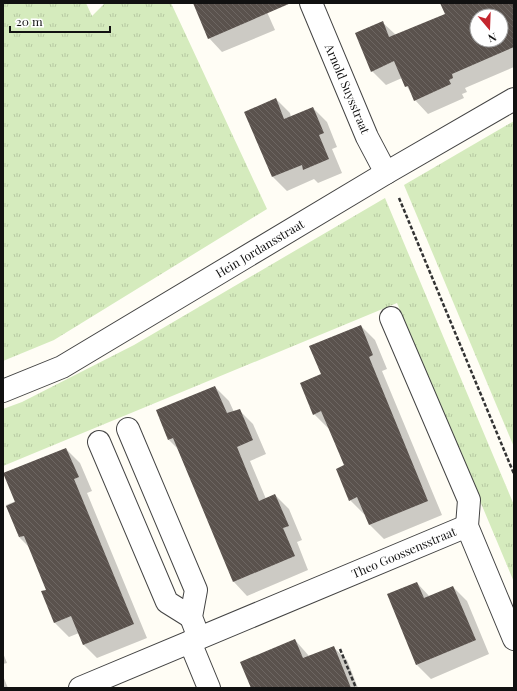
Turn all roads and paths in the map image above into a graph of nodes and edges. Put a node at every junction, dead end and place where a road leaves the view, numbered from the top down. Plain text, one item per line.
1 (312, 3) edge
2 (514, 99) edge
3 (386, 173) junction
4 (391, 318) dead end
5 (3, 391) edge
6 (128, 429) dead end
7 (99, 442) dead end
8 (514, 474) edge
9 (467, 526) junction
10 (190, 617) junction
11 (514, 639) edge
12 (195, 640) junction
13 (340, 649) dead end
14 (80, 688) edge
15 (209, 688) edge
16 (356, 688) edge

1 - 3 street, Arnold Suysstraat
2 - 3 street, Hein Jordansstraat
3 - 5 street, Hein Jordansstraat
3 - 8 path
4 - 9 street, Theo Goossensstraat
6 - 10 street
7 - 10 street
9 - 11 street
9 - 12 street, Theo Goossensstraat
10 - 12 street
12 - 14 street, Theo Goossensstraat
12 - 15 street
13 - 16 path

